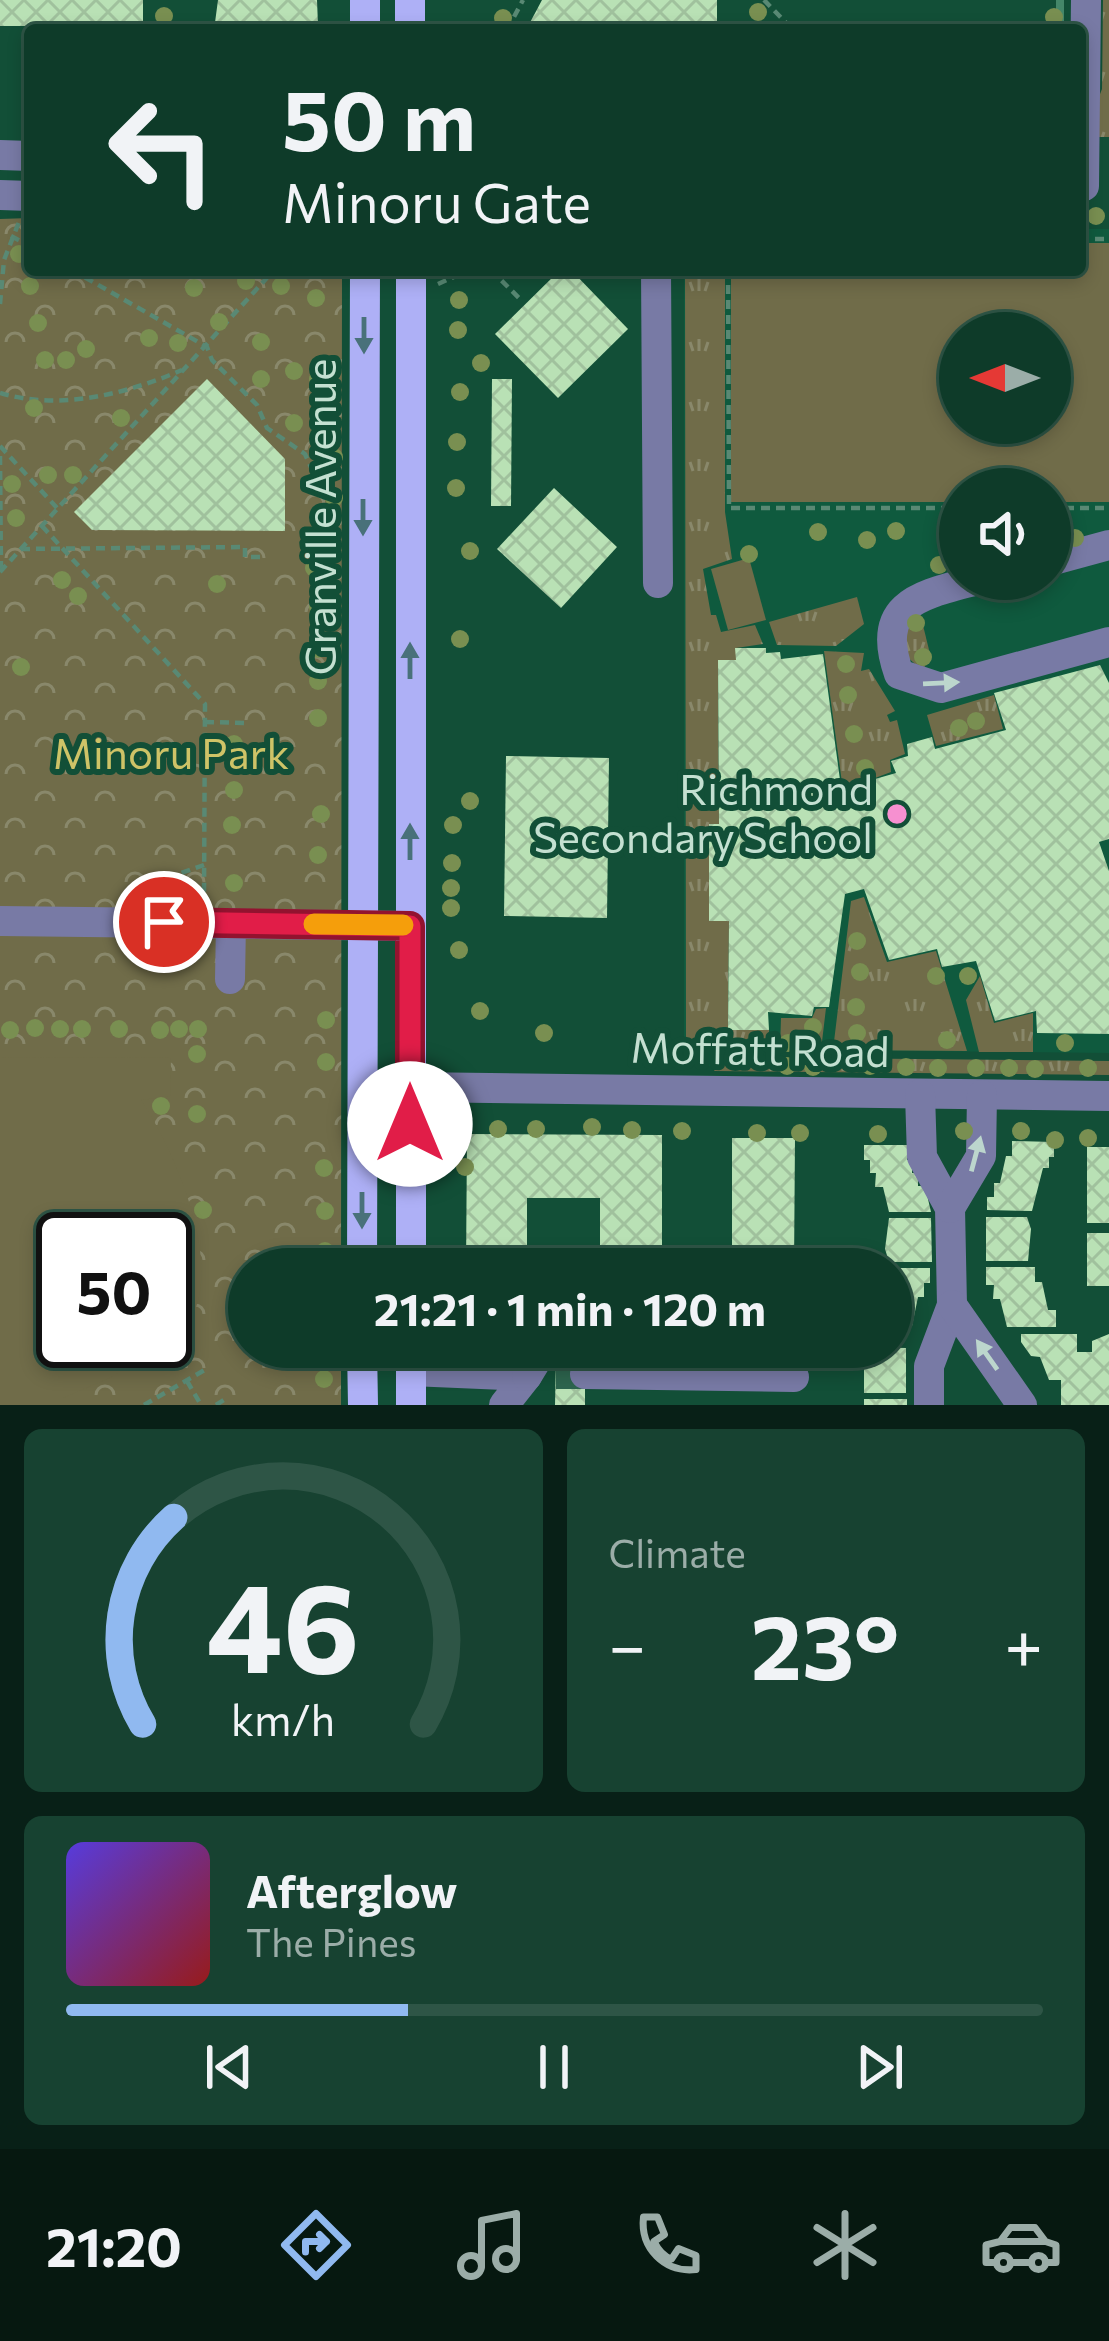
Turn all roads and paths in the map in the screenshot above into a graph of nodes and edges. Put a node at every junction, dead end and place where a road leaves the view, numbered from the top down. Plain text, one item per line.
1 (764, 0) edge
2 (1086, 0) edge
3 (787, 24) edge
4 (1091, 186) edge
5 (24, 211) edge
6 (11, 236) junction
7 (24, 243) edge
8 (2, 260) edge
9 (83, 276) edge
10 (269, 276) edge
11 (365, 276) edge
12 (497, 276) edge
13 (656, 276) edge
14 (728, 276) edge
15 (424, 277) edge
16 (520, 299) dead end
17 (0, 304) edge
18 (207, 347) junction
19 (188, 368) junction
20 (0, 393) edge
21 (0, 446) edge
22 (0, 456) edge
23 (58, 508) junction
24 (939, 508) edge
25 (1071, 508) edge
26 (1109, 508) edge
27 (42, 526) junction
28 (338, 526) dead end
29 (1109, 545) edge
30 (60, 547) junction
31 (21, 548) junction
32 (1071, 555) edge
33 (265, 557) dead end
34 (1, 571) edge
35 (658, 583) dead end
36 (939, 593) edge
37 (1109, 642) edge
38 (205, 722) junction
39 (246, 723) dead end
40 (204, 865) junction
41 (121, 895) dead end
42 (218, 915) junction
43 (0, 921) edge
44 (361, 925) junction
45 (410, 926) junction
46 (230, 979) dead end
47 (410, 1087) junction
48 (920, 1094) junction
49 (982, 1095) junction
50 (1109, 1096) edge
51 (950, 1208) junction
52 (362, 1248) edge
53 (411, 1248) edge
54 (952, 1305) junction
55 (208, 1367) dead end
56 (362, 1368) edge
57 (411, 1368) edge
58 (554, 1368) tunnel mouth
59 (615, 1368) tunnel mouth
60 (794, 1377) dead end
61 (187, 1382) junction
62 (226, 1398) dead end
63 (144, 1405) edge
64 (201, 1405) edge
65 (216, 1405) edge
66 (363, 1405) edge
67 (411, 1405) edge
68 (504, 1405) edge
69 (929, 1405) edge
70 (1022, 1405) edge

1 - 3 path
2 - 4 street
5 - 6 path
6 - 7 path
6 - 8 path
8 - 17 path
9 - 18 path
10 - 18 path
11 -> 44 main road, Granville Avenue
12 - 16 path
13 - 35 street
14 - 24 path
45 -> 15 main road
18 - 19 path
18 - 28 path
19 - 20 path
19 - 23 path
21 - 23 path
22 - 34 path
23 - 27 path
25 - 26 path
27 - 30 path
27 - 31 path
29 - 32 street
30 - 31 path
30 - 33 path
30 - 38 path
31 - 34 path
36 -> 37 street
38 - 39 path
38 - 40 path
40 - 41 path
40 - 42 path
42 - 43 street
42 - 44 street
42 - 46 street
44 - 45 street
44 -> 52 main road, Granville Avenue
45 - 47 main road
47 - 48 street, Moffatt Road
47 - 53 main road
48 - 49 street, Moffatt Road
48 - 51 street
49 - 50 street, Moffatt Road
51 -> 49 street
51 - 54 street
54 - 69 street
70 -> 54 street
55 - 61 path
56 - 66 main road
57 - 67 main road
58 - 68 street
59 - 60 street
61 - 63 path
61 - 64 path
62 - 65 path

